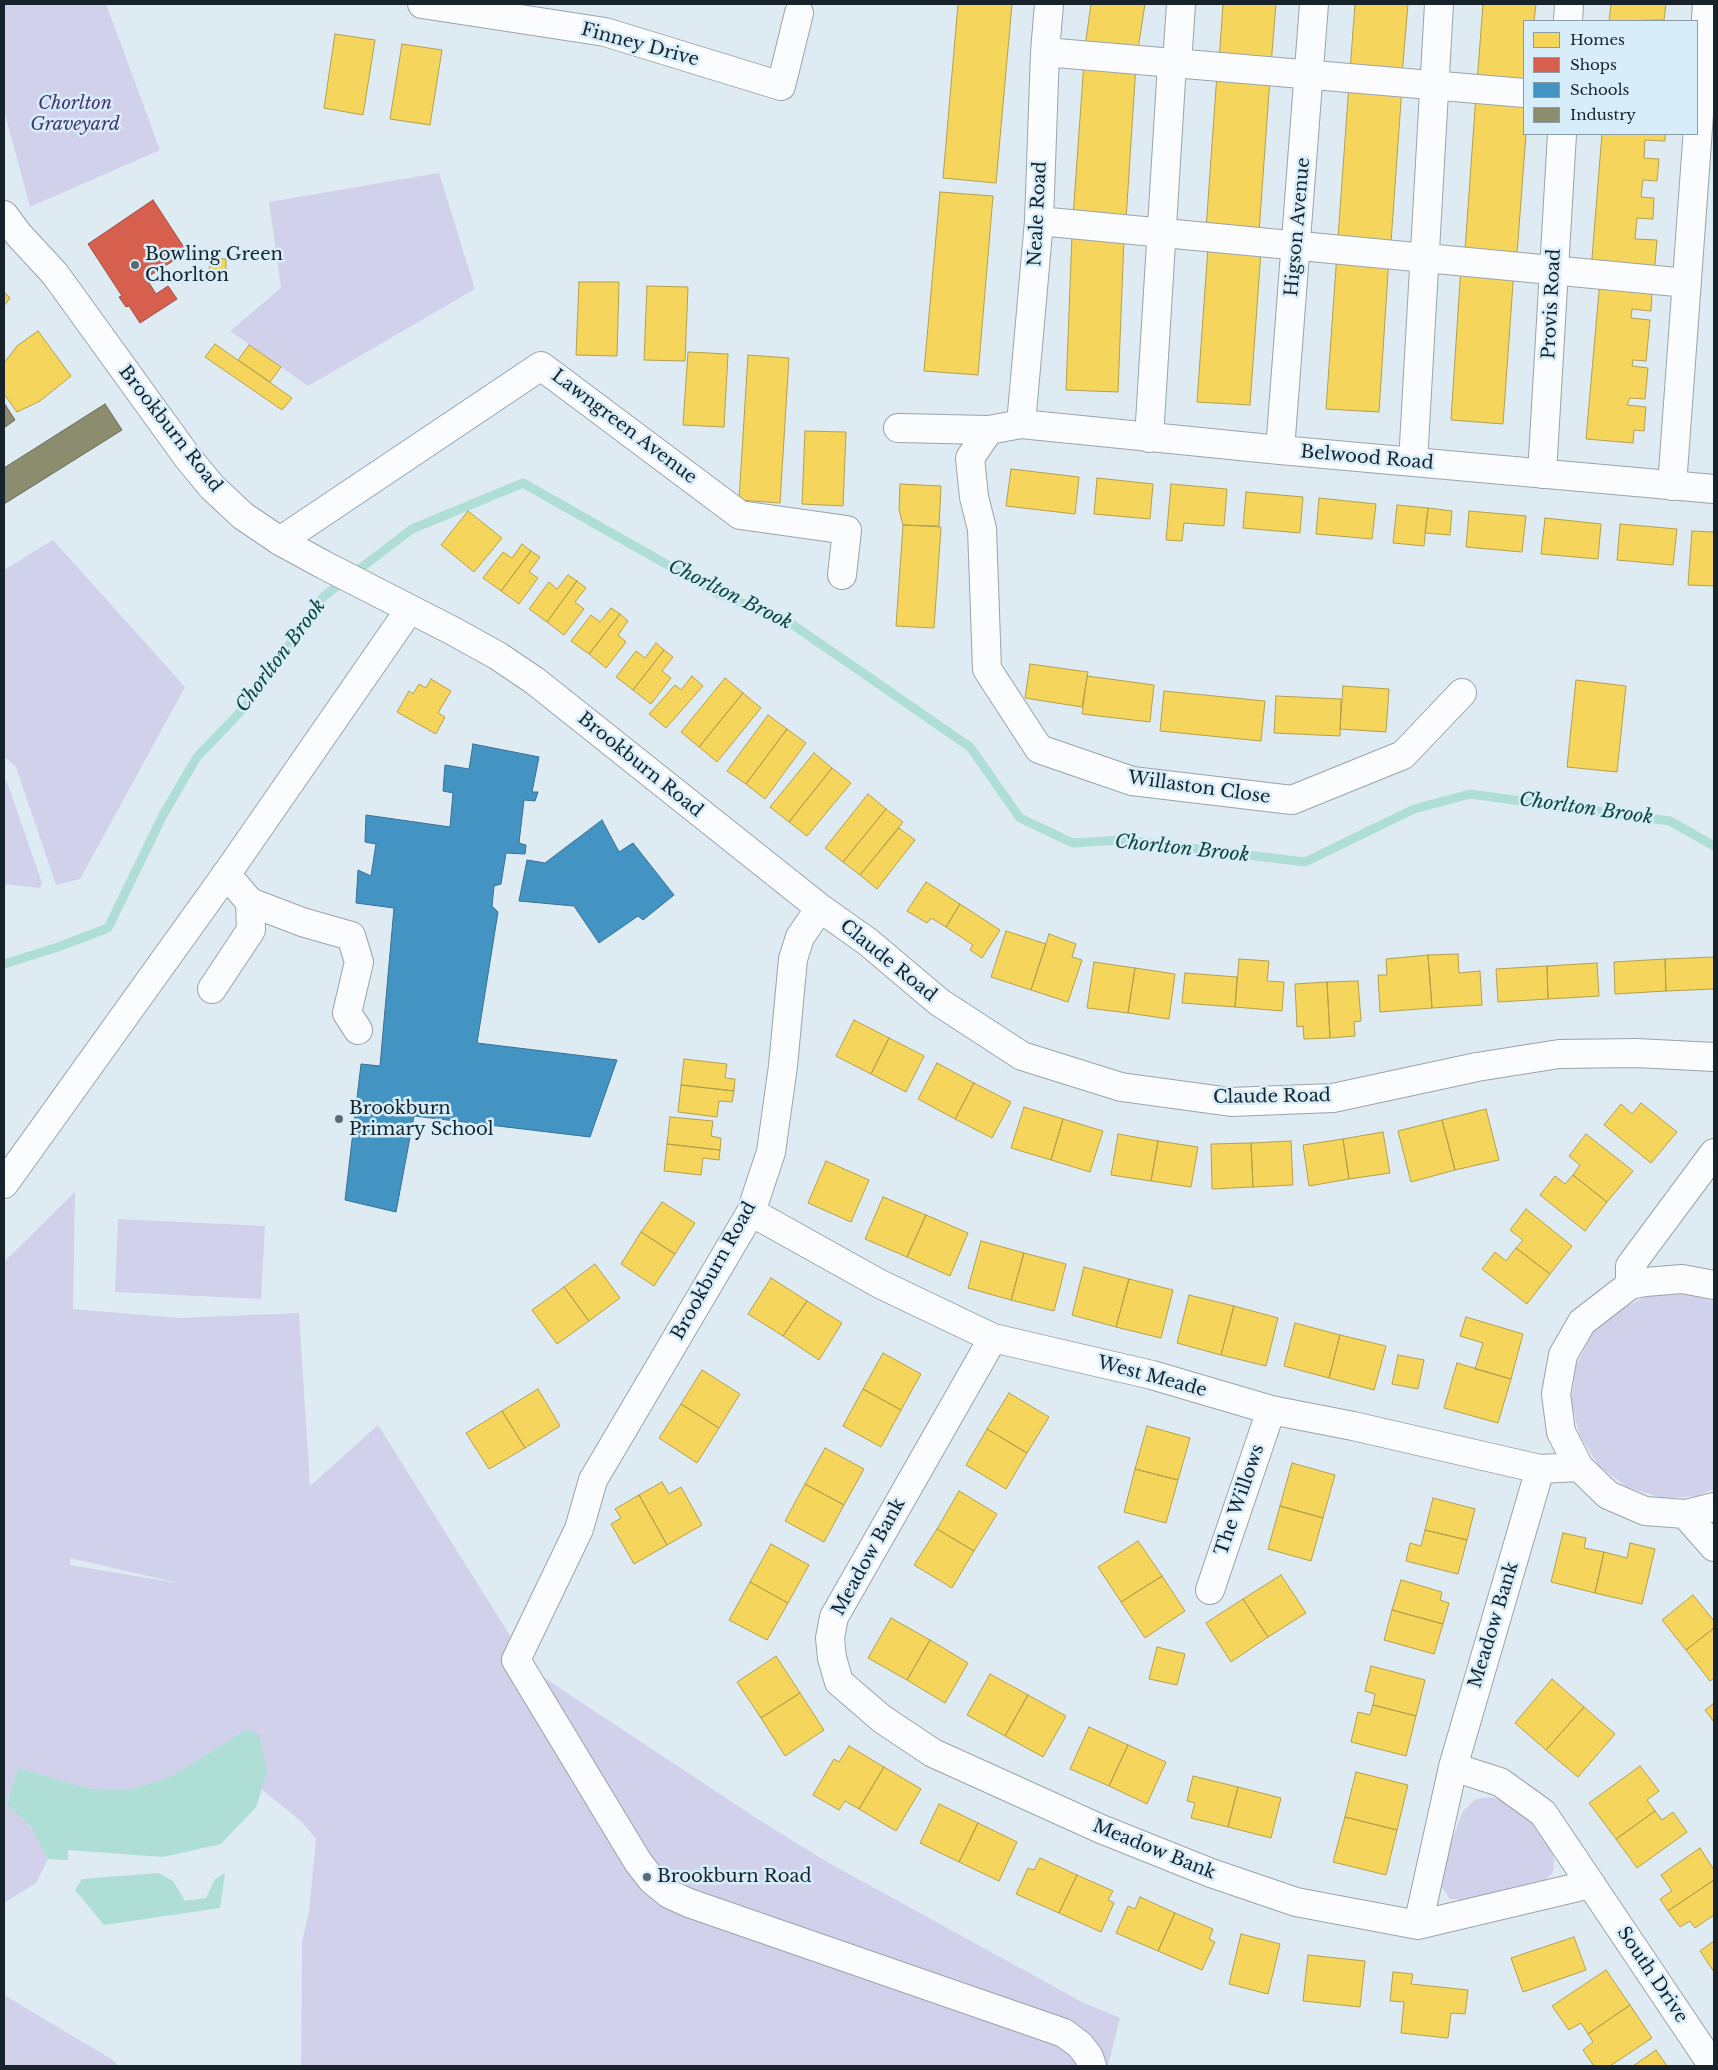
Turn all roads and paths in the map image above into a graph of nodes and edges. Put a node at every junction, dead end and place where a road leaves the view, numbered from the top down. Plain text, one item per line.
1 (422, 4) edge
2 (1049, 4) edge
3 (1181, 4) edge
4 (1314, 4) edge
5 (1439, 4) edge
6 (1569, 4) edge
7 (1707, 4) edge
8 (799, 13) dead end
9 (1568, 20) edge
10 (1045, 52) junction
11 (1174, 64) junction
12 (1310, 73) junction
13 (1434, 85) junction
14 (1523, 93) edge
15 (1698, 107) edge
16 (1562, 135) edge
17 (1696, 135) edge
18 (4, 215) edge
19 (1039, 221) junction
20 (1162, 233) junction
21 (1296, 245) junction
22 (1425, 258) junction
23 (1554, 270) junction
24 (1687, 283) junction
25 (1021, 424) junction
26 (898, 428) dead end
27 (988, 430) junction
28 (1149, 438) junction
29 (1280, 450) junction
30 (1413, 462) junction
31 (1542, 474) junction
32 (1672, 486) junction
33 (1714, 490) edge
34 (280, 541) junction
35 (842, 575) dead end
36 (398, 603) junction
37 (1462, 693) dead end
38 (226, 874) junction
39 (250, 902) junction
40 (820, 908) junction
41 (212, 989) dead end
42 (358, 1030) dead end
43 (1714, 1057) edge
44 (1714, 1153) edge
45 (4, 1184) edge
46 (751, 1212) junction
47 (1714, 1285) edge
48 (1630, 1286) junction
49 (993, 1338) junction
50 (1271, 1410) junction
51 (1579, 1466) junction
52 (1540, 1469) junction
53 (1714, 1507) edge
54 (1685, 1514) junction
55 (1714, 1547) edge
56 (1210, 1590) dead end
57 (1453, 1767) junction
58 (1591, 1884) junction
59 (1418, 1925) junction
60 (1092, 2066) edge
61 (1713, 2066) edge

1 - 8 street, Finney Drive
2 - 10 street, Neale Road
3 - 11 street
4 - 12 street, Higson Avenue
5 - 13 street
6 - 9 street
7 - 15 street
10 - 11 street
10 - 19 street, Neale Road
11 - 12 street
11 - 20 street
12 - 13 street
12 - 21 street, Higson Avenue
13 - 14 street
13 - 22 street
16 - 23 street, Provis Road
17 - 24 street
18 - 34 street, Brookburn Road
19 - 20 street
19 - 25 street, Neale Road
20 - 21 street
20 - 28 street
21 - 22 street
21 - 29 street, Higson Avenue
22 - 23 street
22 - 30 street
23 - 24 street
23 - 31 street, Provis Road
24 - 32 street
25 - 27 street
25 - 28 street, Belwood Road
26 - 27 street
27 - 37 street, Willaston Close
28 - 29 street, Belwood Road
29 - 30 street, Belwood Road
30 - 31 street, Belwood Road
31 - 32 street, Belwood Road
32 - 33 street, Belwood Road
34 - 35 street, Lawngreen Avenue
34 - 36 street, Brookburn Road
36 - 38 street
36 - 40 street, Brookburn Road
38 - 39 street
38 - 45 street
39 - 41 street
39 - 42 street
40 - 43 street, Claude Road
40 - 46 street, Brookburn Road
44 - 48 street
46 - 49 street, West Meade
46 - 60 street, Brookburn Road
47 - 48 street
48 - 51 street
49 - 50 street, West Meade
49 - 59 street, Meadow Bank
50 - 52 street, West Meade
50 - 56 street, The Willows
51 - 52 street, West Meade
51 - 54 street
52 - 57 street, Meadow Bank
53 - 54 street
54 - 55 street
57 - 58 street, South Drive
57 - 59 street, Meadow Bank
58 - 59 street
58 - 61 street, South Drive

